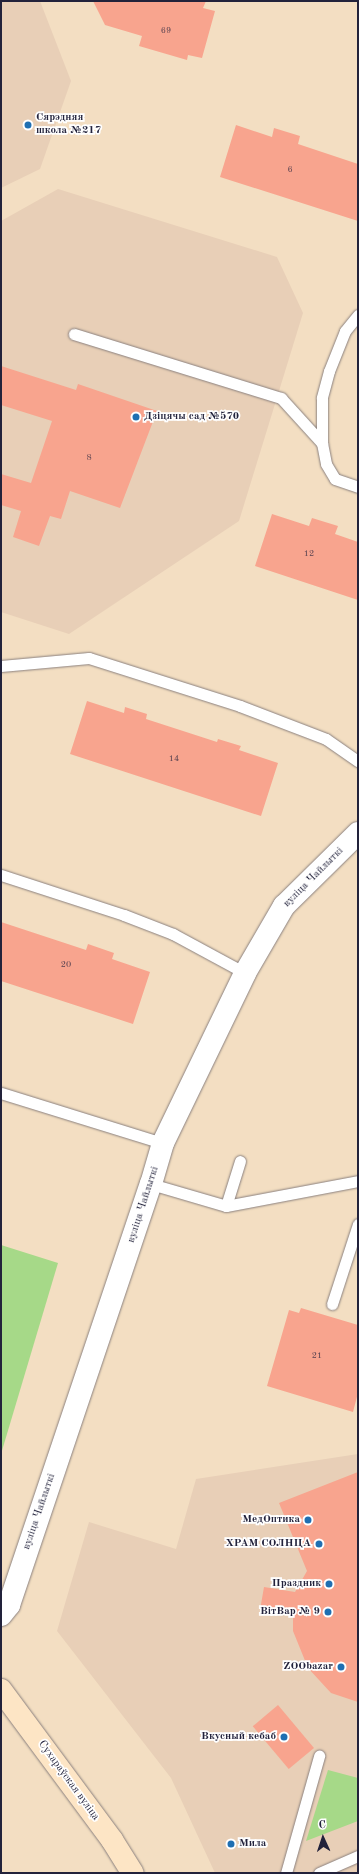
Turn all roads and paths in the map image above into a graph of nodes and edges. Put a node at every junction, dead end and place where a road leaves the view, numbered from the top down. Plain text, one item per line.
1 (358, 315) edge
2 (74, 334) dead end
3 (322, 443) junction
4 (358, 487) edge
5 (1, 666) edge
6 (358, 761) edge
7 (358, 833) edge
8 (1, 875) edge
9 (244, 973) junction
10 (1, 1093) edge
11 (163, 1143) junction
12 (240, 1161) dead end
13 (358, 1181) edge
14 (151, 1184) junction
15 (226, 1206) junction
16 (358, 1224) edge
17 (332, 1304) dead end
18 (1, 1615) edge
19 (1, 1690) edge
20 (318, 1756) dead end
21 (358, 1856) edge
22 (133, 1873) edge
23 (286, 1873) edge
24 (319, 1873) edge

1 - 3 lane
2 - 3 lane
3 - 4 lane
5 - 6 lane
7 - 9 street, вуліца Чайлыткі
8 - 9 lane
9 - 11 street, вуліца Чайлыткі
10 - 11 lane
11 - 14 street, вуліца Чайлыткі
12 - 15 lane
13 - 15 lane
14 - 15 lane
14 - 18 street, вуліца Чайлыткі
16 - 17 lane
19 - 22 main road, Сухараўская вуліца
20 - 23 lane
21 - 24 lane

